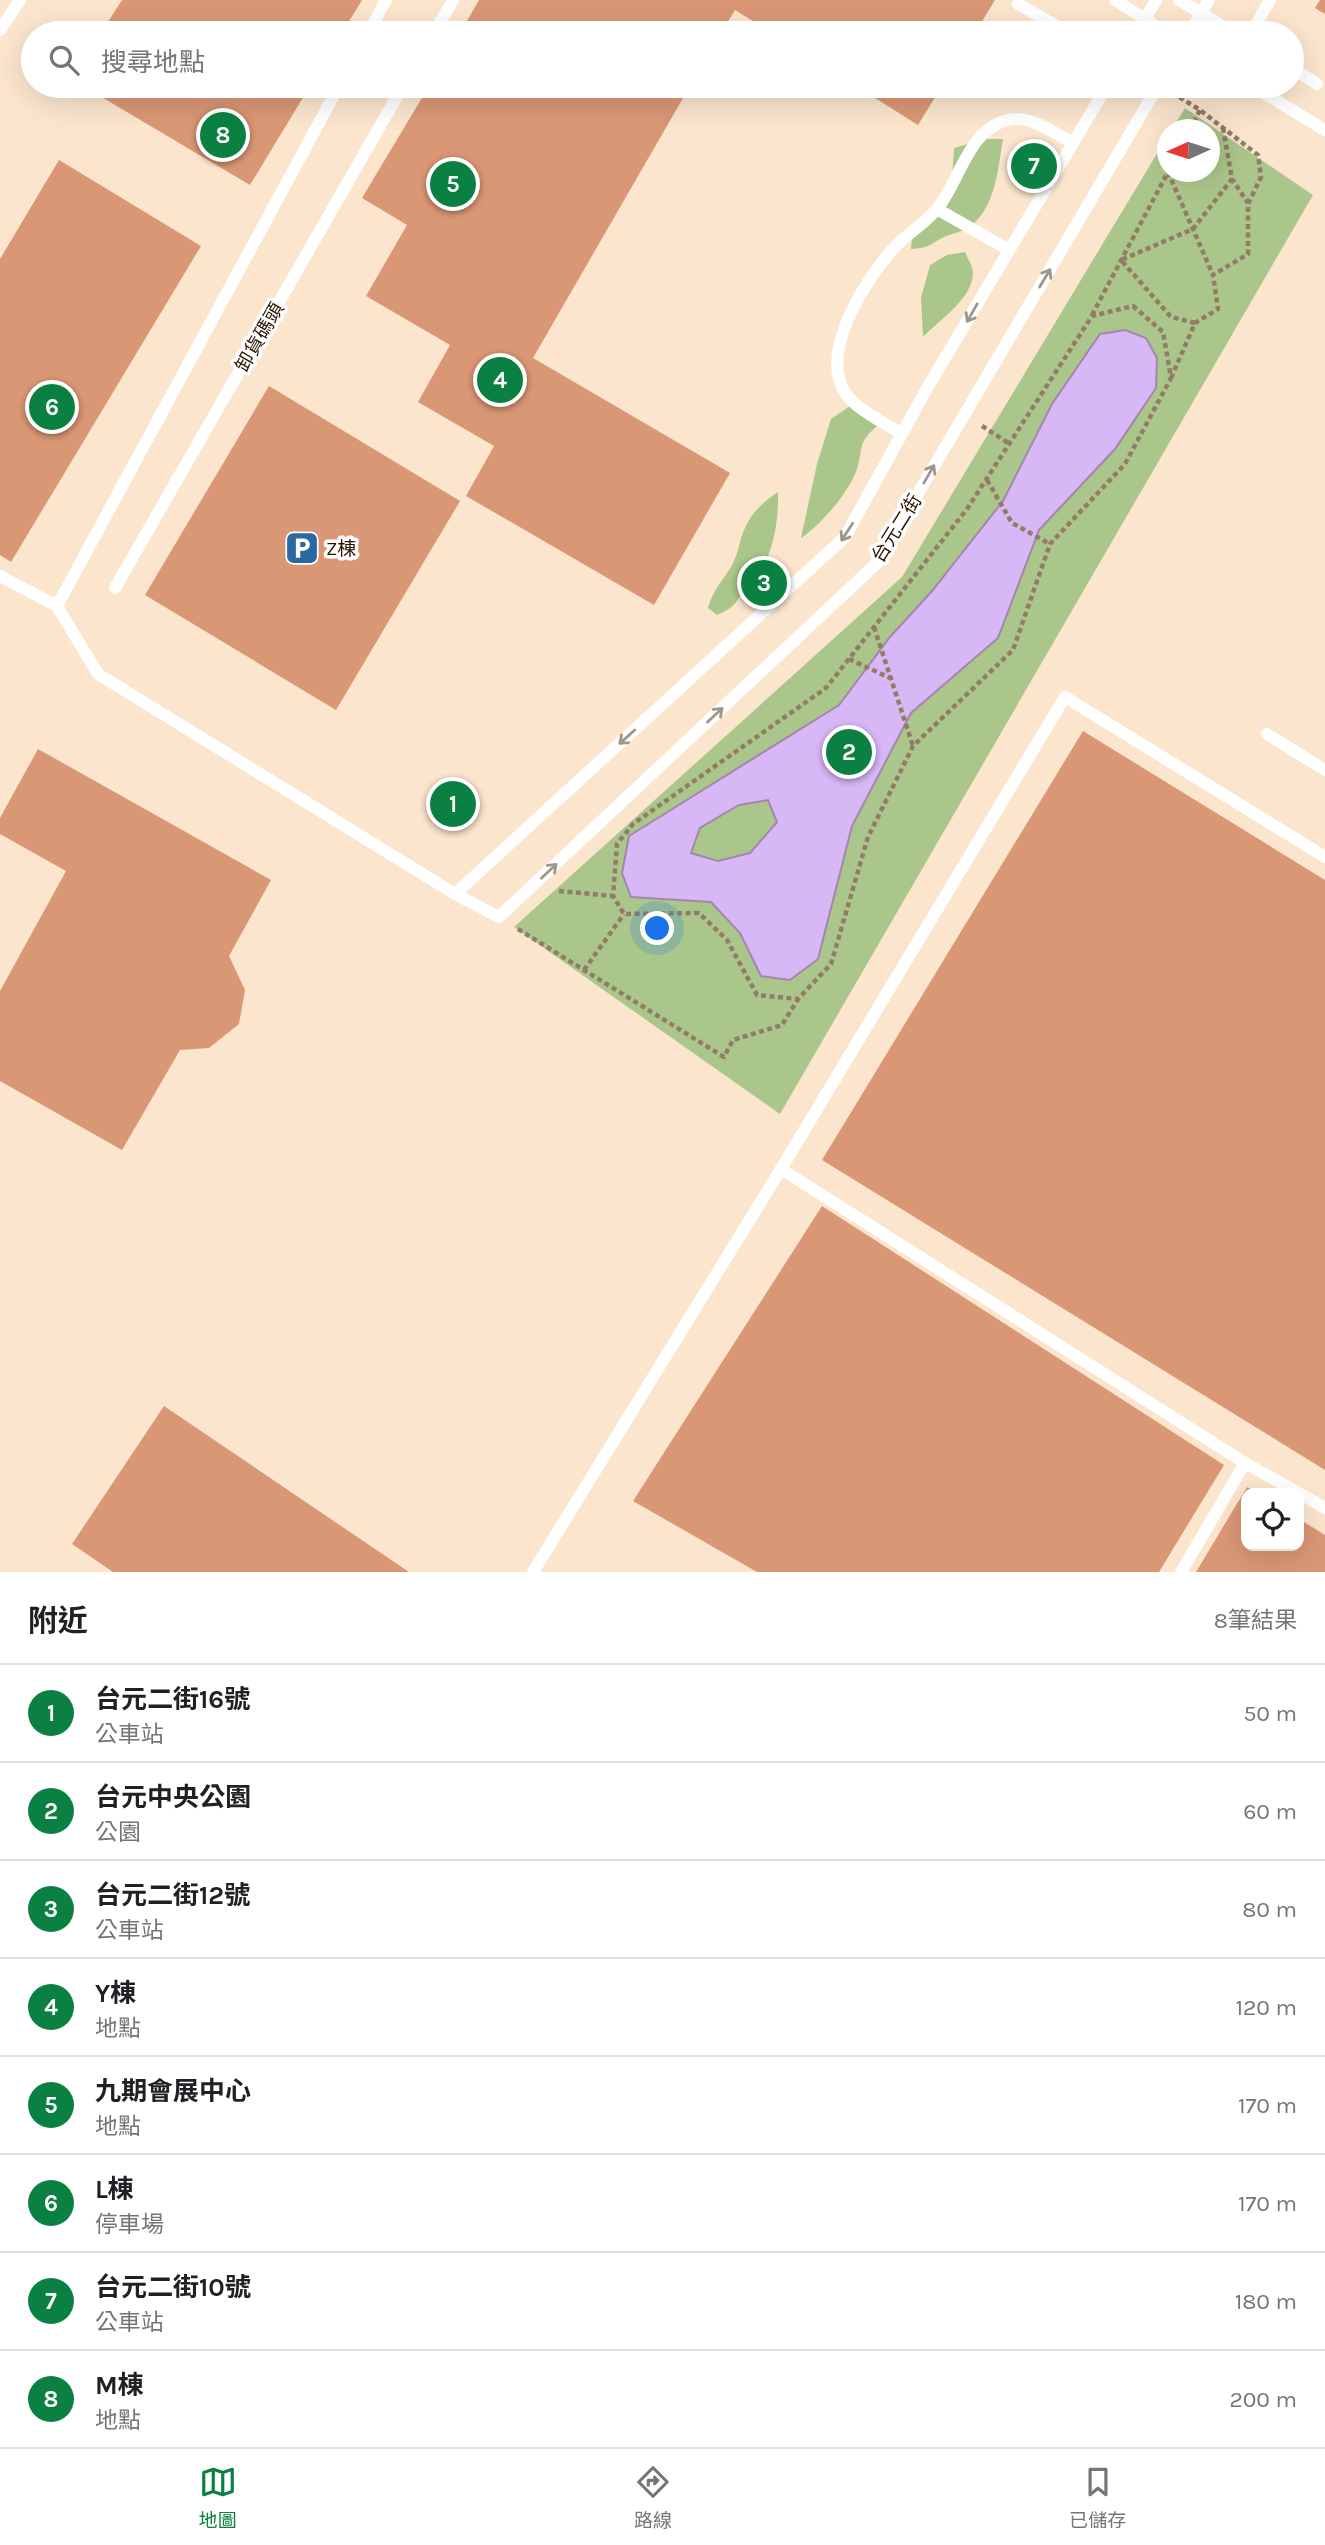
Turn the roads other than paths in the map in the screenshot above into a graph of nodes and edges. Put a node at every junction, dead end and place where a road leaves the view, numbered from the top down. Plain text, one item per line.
1 (20, 0) edge
2 (386, 0) edge
3 (453, 0) edge
4 (1115, 0) edge
5 (1156, 0) edge
6 (1179, 0) edge
7 (1209, 0) edge
8 (1270, 0) edge
9 (1018, 4) dead end
10 (1201, 13) junction
11 (1145, 19) junction
12 (375, 21) edge
13 (440, 21) edge
14 (1048, 21) edge
15 (1148, 21) edge
16 (1196, 21) edge
17 (1214, 21) edge
18 (1258, 21) edge
19 (0, 30) edge
20 (1304, 76) edge
21 (1317, 84) dead end
22 (332, 98) edge
23 (396, 98) edge
24 (1100, 98) edge
25 (1151, 98) edge
26 (1272, 98) edge
27 (1325, 130) edge
28 (1073, 143) junction
29 (937, 209) junction
30 (1009, 250) junction
31 (902, 434) junction
32 (0, 576) edge
33 (115, 588) dead end
34 (57, 606) junction
35 (1267, 734) dead end
36 (1325, 770) edge
37 (1325, 856) edge
38 (455, 894) junction
39 (781, 1169) junction
40 (1245, 1463) junction
41 (1290, 1488) edge
42 (1304, 1496) edge
43 (1325, 1508) edge
44 (533, 1572) edge
45 (1181, 1572) edge

1 - 19 lane
2 - 12 lane
3 - 13 lane
4 - 11 lane
5 - 11 lane
6 - 10 lane
7 - 10 lane
8 - 18 lane
9 - 14 lane
10 - 16 lane
10 - 17 lane
11 - 15 lane
20 - 21 lane
22 - 34 lane
23 - 33 lane, 卸貨碼頭
24 - 28 lane, 台元二街
38 -> 25 lane, 台元二街
26 - 27 lane
28 - 29 lane
28 - 30 lane, 台元二街
29 - 30 lane
29 - 31 lane
30 -> 31 lane, 台元二街
31 -> 38 lane, 台元二街
32 - 34 lane
34 - 38 lane
35 - 36 lane
37 - 39 lane
39 - 40 lane
39 - 44 lane
40 - 41 lane
40 - 45 lane
42 - 43 lane

